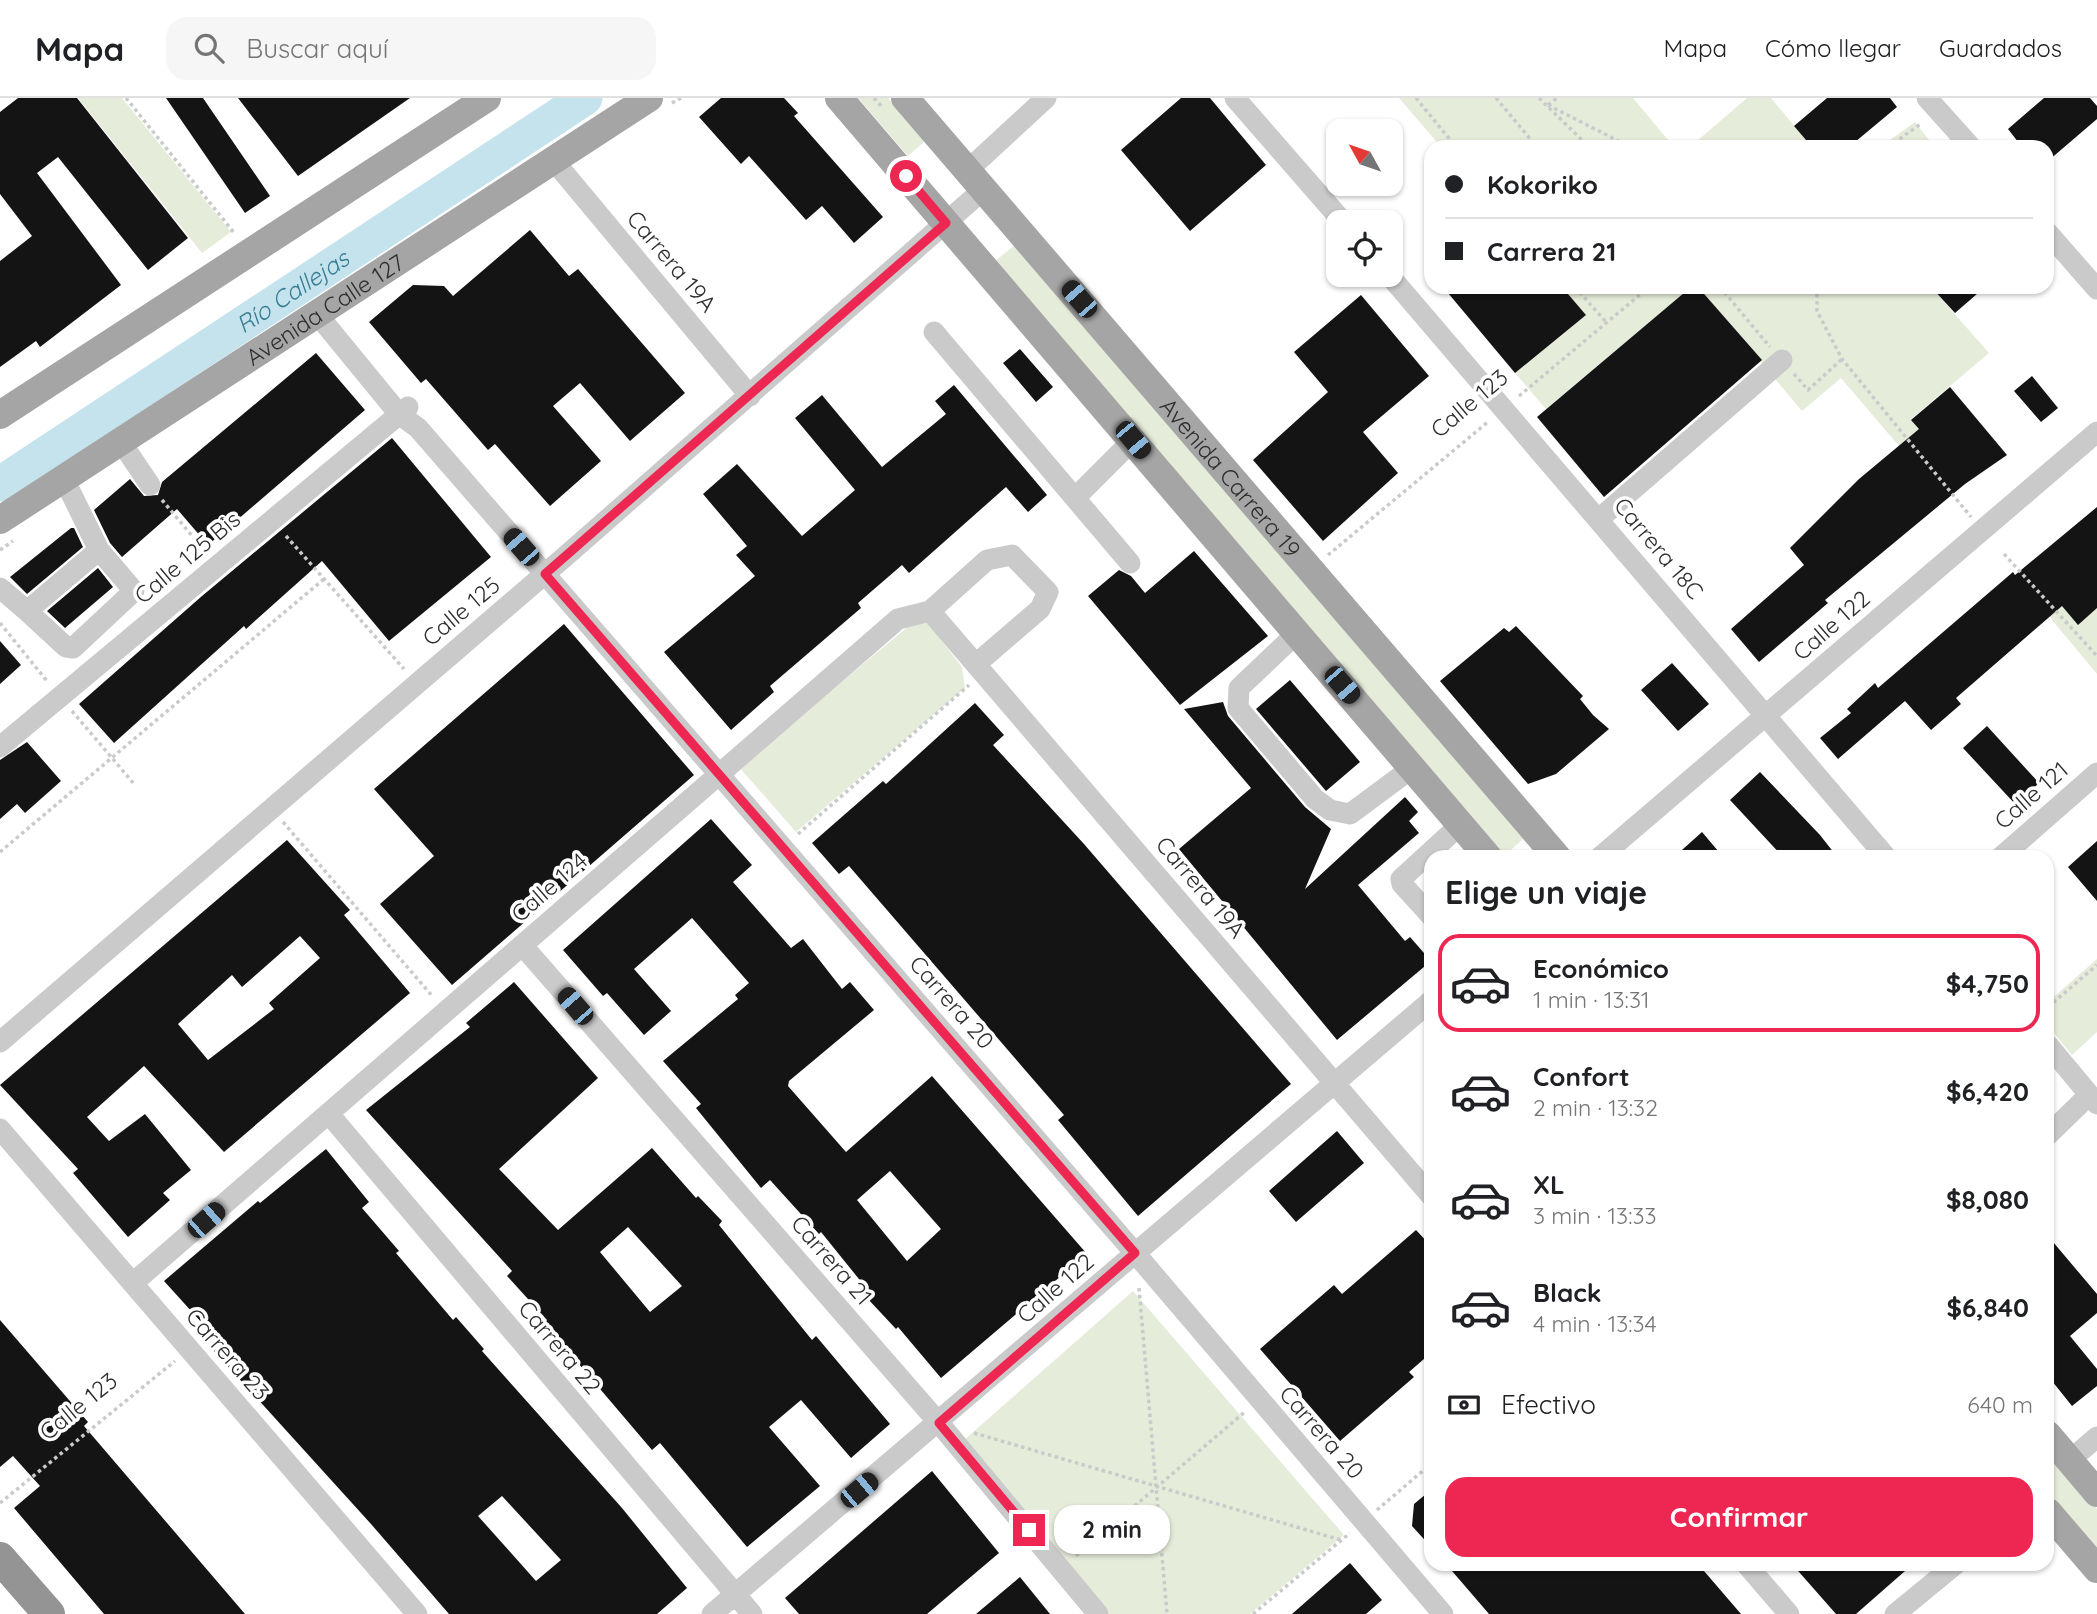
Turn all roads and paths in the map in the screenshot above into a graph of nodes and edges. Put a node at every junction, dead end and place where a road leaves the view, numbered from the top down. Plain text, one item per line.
1 (126, 98) edge
2 (487, 98) edge
3 (649, 98) edge
4 (839, 98) edge
5 (905, 98) edge
6 (1046, 98) edge
7 (1235, 98) edge
8 (1416, 98) edge
9 (1496, 98) edge
10 (1539, 98) edge
11 (1557, 98) edge
12 (1927, 98) edge
13 (1548, 106) junction
14 (1451, 140) edge
15 (1531, 140) edge
16 (1582, 140) edge
17 (1616, 140) edge
18 (1965, 140) edge
19 (554, 160) junction
20 (976, 180) junction
21 (1333, 210) edge
22 (946, 223) junction
23 (2054, 240) edge
24 (249, 252) junction
25 (1399, 287) edge
26 (2097, 289) edge
27 (1581, 294) edge
28 (1641, 294) edge
29 (1726, 294) edge
30 (1816, 294) edge
31 (322, 311) junction
32 (1606, 323) junction
33 (934, 332) dead end
34 (1842, 359) junction
35 (1782, 360) junction
36 (750, 396) junction
37 (1504, 408) junction
38 (404, 411) junction
39 (0, 415) edge
40 (2097, 432) edge
41 (1133, 440) junction
42 (121, 442) junction
43 (64, 479) junction
44 (150, 485) joint
45 (1075, 498) junction
46 (1971, 517) dead end
47 (1600, 518) junction
48 (0, 520) edge
49 (272, 520) junction
50 (99, 550) junction
51 (2004, 554) dead end
52 (1323, 560) dead end
53 (1130, 563) dead end
54 (217, 565) junction
55 (545, 574) junction
56 (324, 579) junction
57 (0, 588) edge
58 (27, 611) junction
59 (930, 611) junction
60 (0, 623) edge
61 (1297, 633) junction
62 (2097, 656) edge
63 (980, 668) junction
64 (405, 671) dead end
65 (60, 697) junction
66 (1765, 716) junction
67 (0, 747) edge
68 (112, 756) junction
69 (1412, 768) junction
70 (2097, 773) edge
71 (720, 774) junction
72 (135, 785) dead end
73 (282, 820) dead end
74 (1461, 824) junction
75 (783, 847) junction
76 (1433, 850) edge
77 (1482, 850) edge
78 (1551, 850) edge
79 (1608, 850) edge
80 (1880, 850) edge
81 (2009, 850) edge
82 (0, 852) edge
83 (1424, 858) edge
84 (1424, 908) edge
85 (522, 946) junction
86 (2097, 965) edge
87 (2054, 1002) edge
88 (1424, 1010) edge
89 (446, 1012) junction
90 (0, 1042) edge
91 (2054, 1060) edge
92 (1334, 1083) junction
93 (2093, 1100) edge
94 (329, 1114) junction
95 (0, 1129) edge
96 (2054, 1130) edge
97 (1424, 1188) edge
98 (1135, 1253) junction
99 (1138, 1280) dead end
100 (133, 1283) junction
101 (190, 1350) junction
102 (1260, 1399) junction
103 (939, 1423) junction
104 (966, 1431) dead end
105 (2097, 1437) edge
106 (2054, 1442) edge
107 (2069, 1461) junction
108 (1424, 1470) edge
109 (1158, 1488) junction
110 (2097, 1493) edge
111 (0, 1503) edge
112 (2054, 1519) edge
113 (1364, 1521) junction
114 (1341, 1540) junction
115 (0, 1558) edge
116 (1061, 1568) junction
117 (2097, 1569) edge
118 (1752, 1571) edge
119 (1947, 1571) edge
120 (736, 1594) junction
121 (49, 1614) edge
122 (417, 1614) edge
123 (712, 1614) edge
124 (752, 1614) edge
125 (1098, 1614) edge
126 (1167, 1614) edge
127 (1253, 1614) edge
128 (1443, 1614) edge
129 (1789, 1614) edge
130 (1895, 1614) edge

1 - 24 path
2 - 24 main road
3 - 19 main road, Avenida Calle 127
4 - 22 main road
5 - 20 main road, Avenida Carrera 19
6 - 20 street, Calle 125
7 - 21 street
8 - 14 path
9 - 15 path
10 - 13 path
11 - 13 path
12 - 18 street
13 - 16 path
13 - 17 path
19 - 31 main road, Avenida Calle 127
19 - 36 street, Carrera 19A
20 - 22 street, Calle 125
20 - 78 main road, Avenida Carrera 19
22 - 36 street, Calle 125
22 - 41 main road
23 - 26 street
24 - 39 main road
25 - 37 street, Carrera 18C
27 - 32 path
28 - 32 path, Calle 123
29 - 35 path
30 - 34 path
31 - 38 street, Carrera 20
31 - 42 main road, Avenida Calle 127
32 - 37 path, Calle 123
33 - 45 street
34 - 35 path
34 - 46 path
35 - 47 street
36 - 55 street, Calle 125
37 - 47 street, Carrera 18C
37 - 52 path, Calle 123
38 - 49 street, Calle 125 Bis
38 - 55 street, Carrera 20
40 - 66 street, Calle 122
41 - 45 street
41 - 61 main road
42 - 43 main road, Avenida Calle 127
42 - 44 street
43 - 48 main road, Avenida Calle 127
43 - 50 street
44 - 54 path
45 - 53 street
47 - 66 street, Carrera 18C
49 - 54 street, Calle 125 Bis
49 - 56 path
50 - 58 street
50 - 58 street
51 - 62 path
54 - 65 street, Calle 125 Bis
55 - 71 street, Carrera 20
55 - 90 street, Calle 125
56 - 64 path
56 - 68 path
57 - 58 street
59 - 63 street, Carrera 19A
59 - 63 street, Calle 124
59 - 71 street, Calle 124
60 - 65 path
61 - 69 main road
61 - 69 street
63 - 75 path
63 - 92 street, Carrera 19A
65 - 67 street, Calle 125 Bis
65 - 68 path
66 - 79 street, Calle 122
66 - 80 street, Carrera 18C
68 - 72 path
68 - 82 path
69 - 74 main road
70 - 81 street, Calle 121
71 - 75 street, Carrera 20
71 - 85 street, Calle 124
73 - 89 path
74 - 76 street
74 - 77 main road
75 - 98 street, Carrera 20
83 - 84 street
85 - 89 street, Calle 124
85 - 103 street, Carrera 21
86 - 87 path
88 - 92 street, Calle 122
89 - 94 street, Calle 124
91 - 93 street
92 - 97 street, Carrera 19A
92 - 98 street, Calle 122
93 - 96 street
94 - 100 street, Calle 124
94 - 120 street, Carrera 22
95 - 100 street, Carrera 23
98 - 102 street, Carrera 20
98 - 103 street, Calle 122
99 - 109 path
100 - 101 street, Carrera 23
101 - 111 path, Calle 123
101 - 122 street, Carrera 23
102 - 109 path
102 - 113 street, Carrera 20
103 - 116 street, Carrera 21
103 - 120 street, Calle 122
104 - 109 path
105 - 107 street
106 - 107 main road
107 - 110 main road
108 - 113 path
109 - 114 path
109 - 116 path
109 - 126 path
112 - 117 main road
113 - 114 path
113 - 128 street, Carrera 20
114 - 127 path
115 - 121 highway
116 - 125 street, Carrera 21
118 - 129 street
119 - 130 street
120 - 123 street, Calle 122
120 - 124 street, Carrera 22

